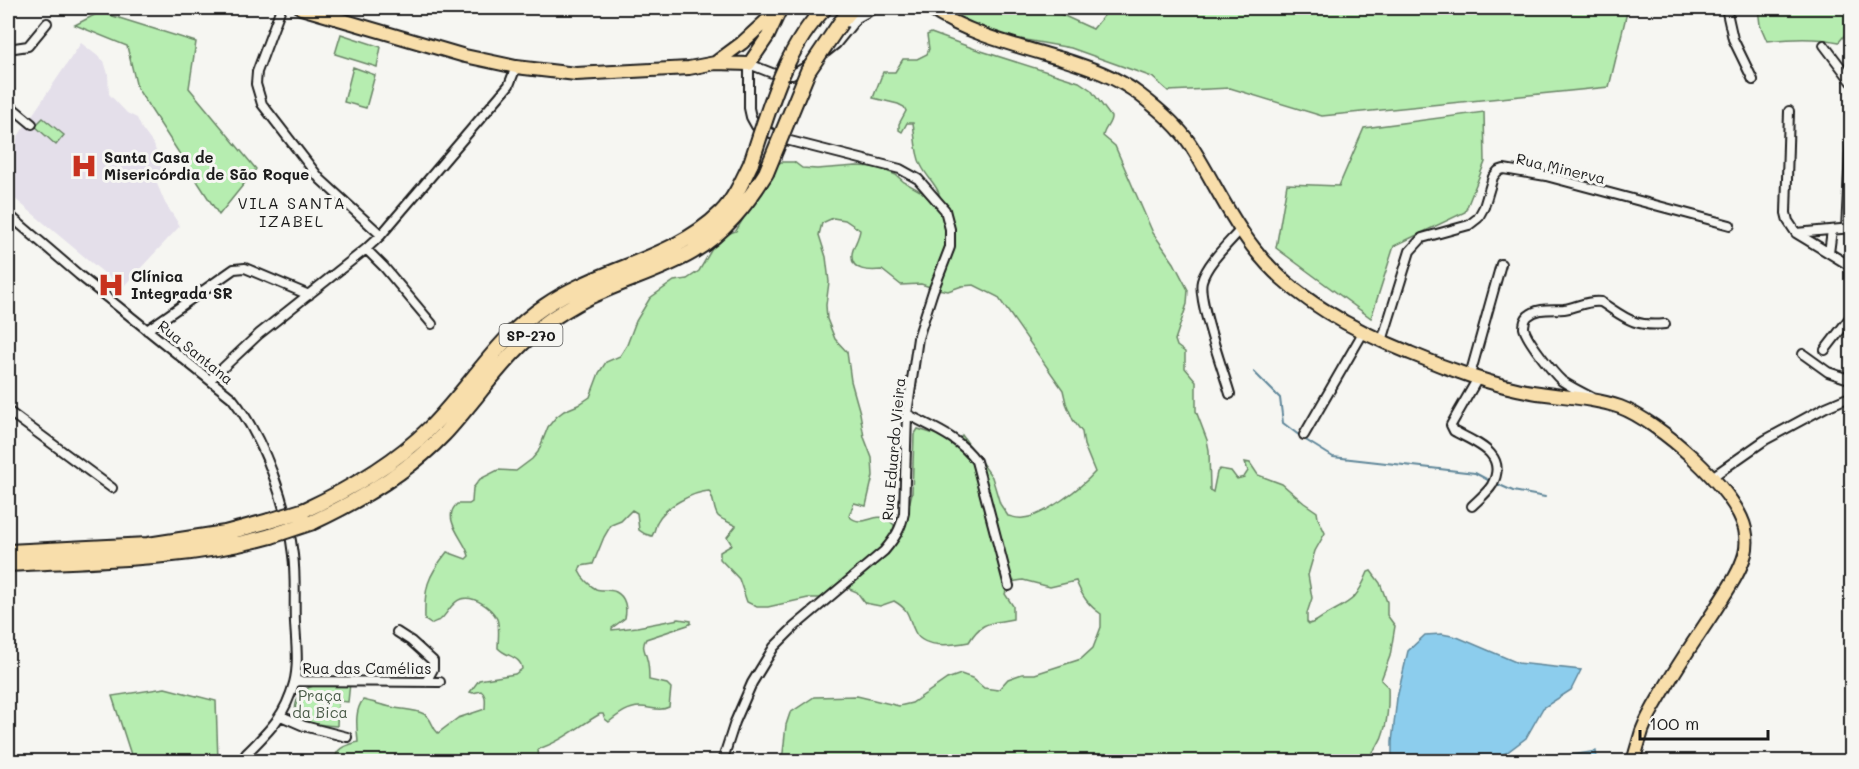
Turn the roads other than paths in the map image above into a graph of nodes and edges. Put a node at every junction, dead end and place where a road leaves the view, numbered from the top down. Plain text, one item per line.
1 (281, 8) edge
2 (781, 8) edge
3 (853, 8) edge
4 (875, 8) edge
5 (928, 8) edge
6 (1726, 8) edge
7 (308, 9) edge
8 (822, 10) edge
9 (47, 23) dead end
10 (1824, 45) dead end
11 (8, 49) edge
12 (715, 63) junction
13 (749, 64) junction
14 (516, 67) junction
15 (1753, 80) dead end
16 (1851, 82) edge
17 (8, 104) edge
18 (1789, 111) dead end
19 (1851, 114) edge
20 (32, 124) dead end
21 (8, 214) edge
22 (1730, 225) dead end
23 (1241, 229) junction
24 (1849, 229) edge
25 (1832, 230) junction
26 (1796, 232) junction
27 (381, 235) junction
28 (366, 249) junction
29 (1829, 253) junction
30 (1501, 264) dead end
31 (1851, 267) edge
32 (309, 295) junction
33 (1851, 315) edge
34 (432, 324) dead end
35 (1665, 324) dead end
36 (147, 330) junction
37 (1364, 331) junction
38 (1382, 341) junction
39 (1825, 350) dead end
40 (1803, 354) dead end
41 (1474, 376) junction
42 (1851, 380) edge
43 (210, 381) junction
44 (1230, 394) dead end
45 (1851, 396) edge
46 (1597, 401) junction
47 (8, 411) edge
48 (907, 414) junction
49 (1304, 435) dead end
50 (1712, 477) junction
51 (112, 488) dead end
52 (1472, 507) dead end
53 (8, 552) edge
54 (8, 564) edge
55 (1009, 586) dead end
56 (397, 632) dead end
57 (295, 681) junction
58 (426, 682) junction
59 (440, 682) dead end
60 (281, 716) junction
61 (347, 737) dead end
62 (244, 762) edge
63 (722, 762) edge
64 (1634, 762) edge

1 - 27 street
2 - 12 main road
2 - 13 main road
3 - 54 highway, SP-270, bridge
4 - 13 street
5 - 23 main road
6 - 15 street
7 - 14 main road
8 - 53 highway, SP-270, bridge
9 - 11 street
10 - 16 street
12 - 13 main road
12 - 14 main road
13 - 48 street, Rua Eduardo Vieira
14 - 27 street
17 - 20 street
18 - 26 street
19 - 24 street
21 - 36 street, Rua Santana
22 - 38 street, Rua Minerva
23 - 37 main road
23 - 44 street
24 - 25 street
25 - 26 street
25 - 29 street
26 - 29 street
27 - 28 street
28 - 32 street
28 - 34 street
29 - 31 street
30 - 41 street
32 - 36 street
32 - 43 street
33 - 39 street
35 - 46 street
36 - 43 street, Rua Santana
37 - 38 main road
37 - 49 street
38 - 41 main road
40 - 42 street
41 - 46 main road
41 - 52 street
43 - 57 street, Rua Santana
45 - 50 street
46 - 50 main road
47 - 51 street
48 - 55 street
48 - 63 street, Rua Eduardo Vieira
50 - 64 main road
56 - 58 street
57 - 58 street, Rua das Camélias
57 - 60 street, Rua Santana
58 - 59 street, Rua das Camélias
60 - 61 street
60 - 62 street

